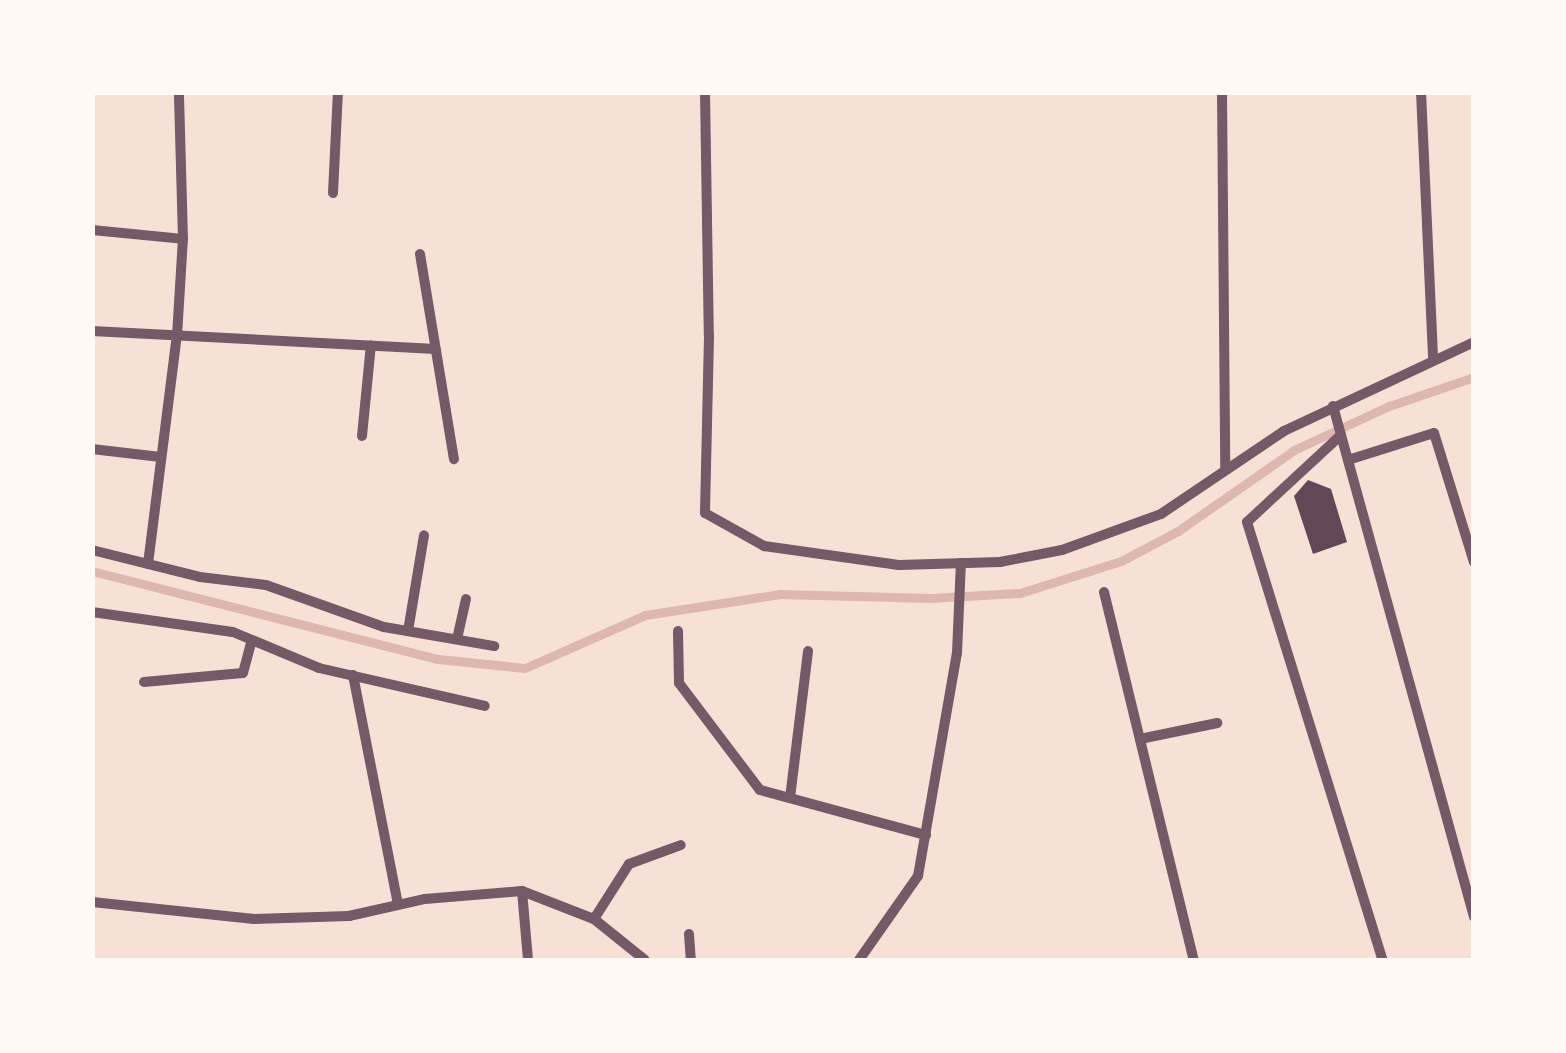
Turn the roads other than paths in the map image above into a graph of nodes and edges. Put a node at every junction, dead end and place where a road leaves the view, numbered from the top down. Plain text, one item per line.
1 (180, 92) edge
2 (338, 92) edge
3 (705, 92) edge
4 (1222, 92) edge
5 (1420, 92) edge
6 (333, 192) dead end
7 (92, 230) edge
8 (184, 239) junction
9 (420, 254) dead end
10 (92, 331) edge
11 (177, 336) junction
12 (1474, 342) edge
13 (371, 345) junction
14 (436, 349) junction
15 (1434, 357) junction
16 (1333, 406) junction
17 (1341, 435) junction
18 (362, 436) dead end
19 (92, 449) edge
20 (160, 457) junction
21 (454, 458) dead end
22 (1348, 460) junction
23 (1225, 470) junction
24 (424, 535) dead end
25 (92, 550) edge
26 (1474, 562) edge
27 (960, 563) junction
28 (148, 564) junction
29 (1104, 592) dead end
30 (466, 599) dead end
31 (92, 612) edge
32 (408, 631) junction
33 (678, 631) dead end
34 (457, 639) junction
35 (252, 640) junction
36 (494, 646) dead end
37 (808, 650) dead end
38 (353, 675) junction
39 (144, 682) dead end
40 (485, 706) dead end
41 (1217, 723) dead end
42 (1140, 739) junction
43 (790, 798) junction
44 (926, 835) junction
45 (681, 844) dead end
46 (522, 891) junction
47 (92, 902) edge
48 (398, 905) junction
49 (1474, 917) edge
50 (594, 920) junction
51 (689, 934) dead end
52 (528, 960) edge
53 (645, 960) edge
54 (691, 960) edge
55 (859, 960) edge
56 (1194, 960) edge
57 (1384, 960) edge

1 - 8 street
2 - 6 street
3 - 27 street
4 - 23 street
5 - 15 street
7 - 8 street
8 - 11 street
9 - 14 street
10 - 11 street
11 - 13 street
11 - 20 street
12 - 15 street
13 - 14 street
13 - 18 street
14 - 21 street
15 - 16 street
16 - 17 street
16 - 23 street
17 - 22 street
17 - 57 street
19 - 20 street
20 - 28 street
22 - 26 street
22 - 49 street
23 - 27 street
24 - 32 street
25 - 28 street
27 - 44 street
28 - 32 street
29 - 42 street
30 - 34 street
31 - 35 street
32 - 34 street
33 - 43 street
34 - 36 street
35 - 38 street
35 - 39 street
37 - 43 street
38 - 40 street
38 - 48 street
41 - 42 street
42 - 56 street
43 - 44 street
44 - 55 street
45 - 50 street
46 - 48 street
46 - 50 street
46 - 52 street
47 - 48 street
50 - 53 street
51 - 54 street

